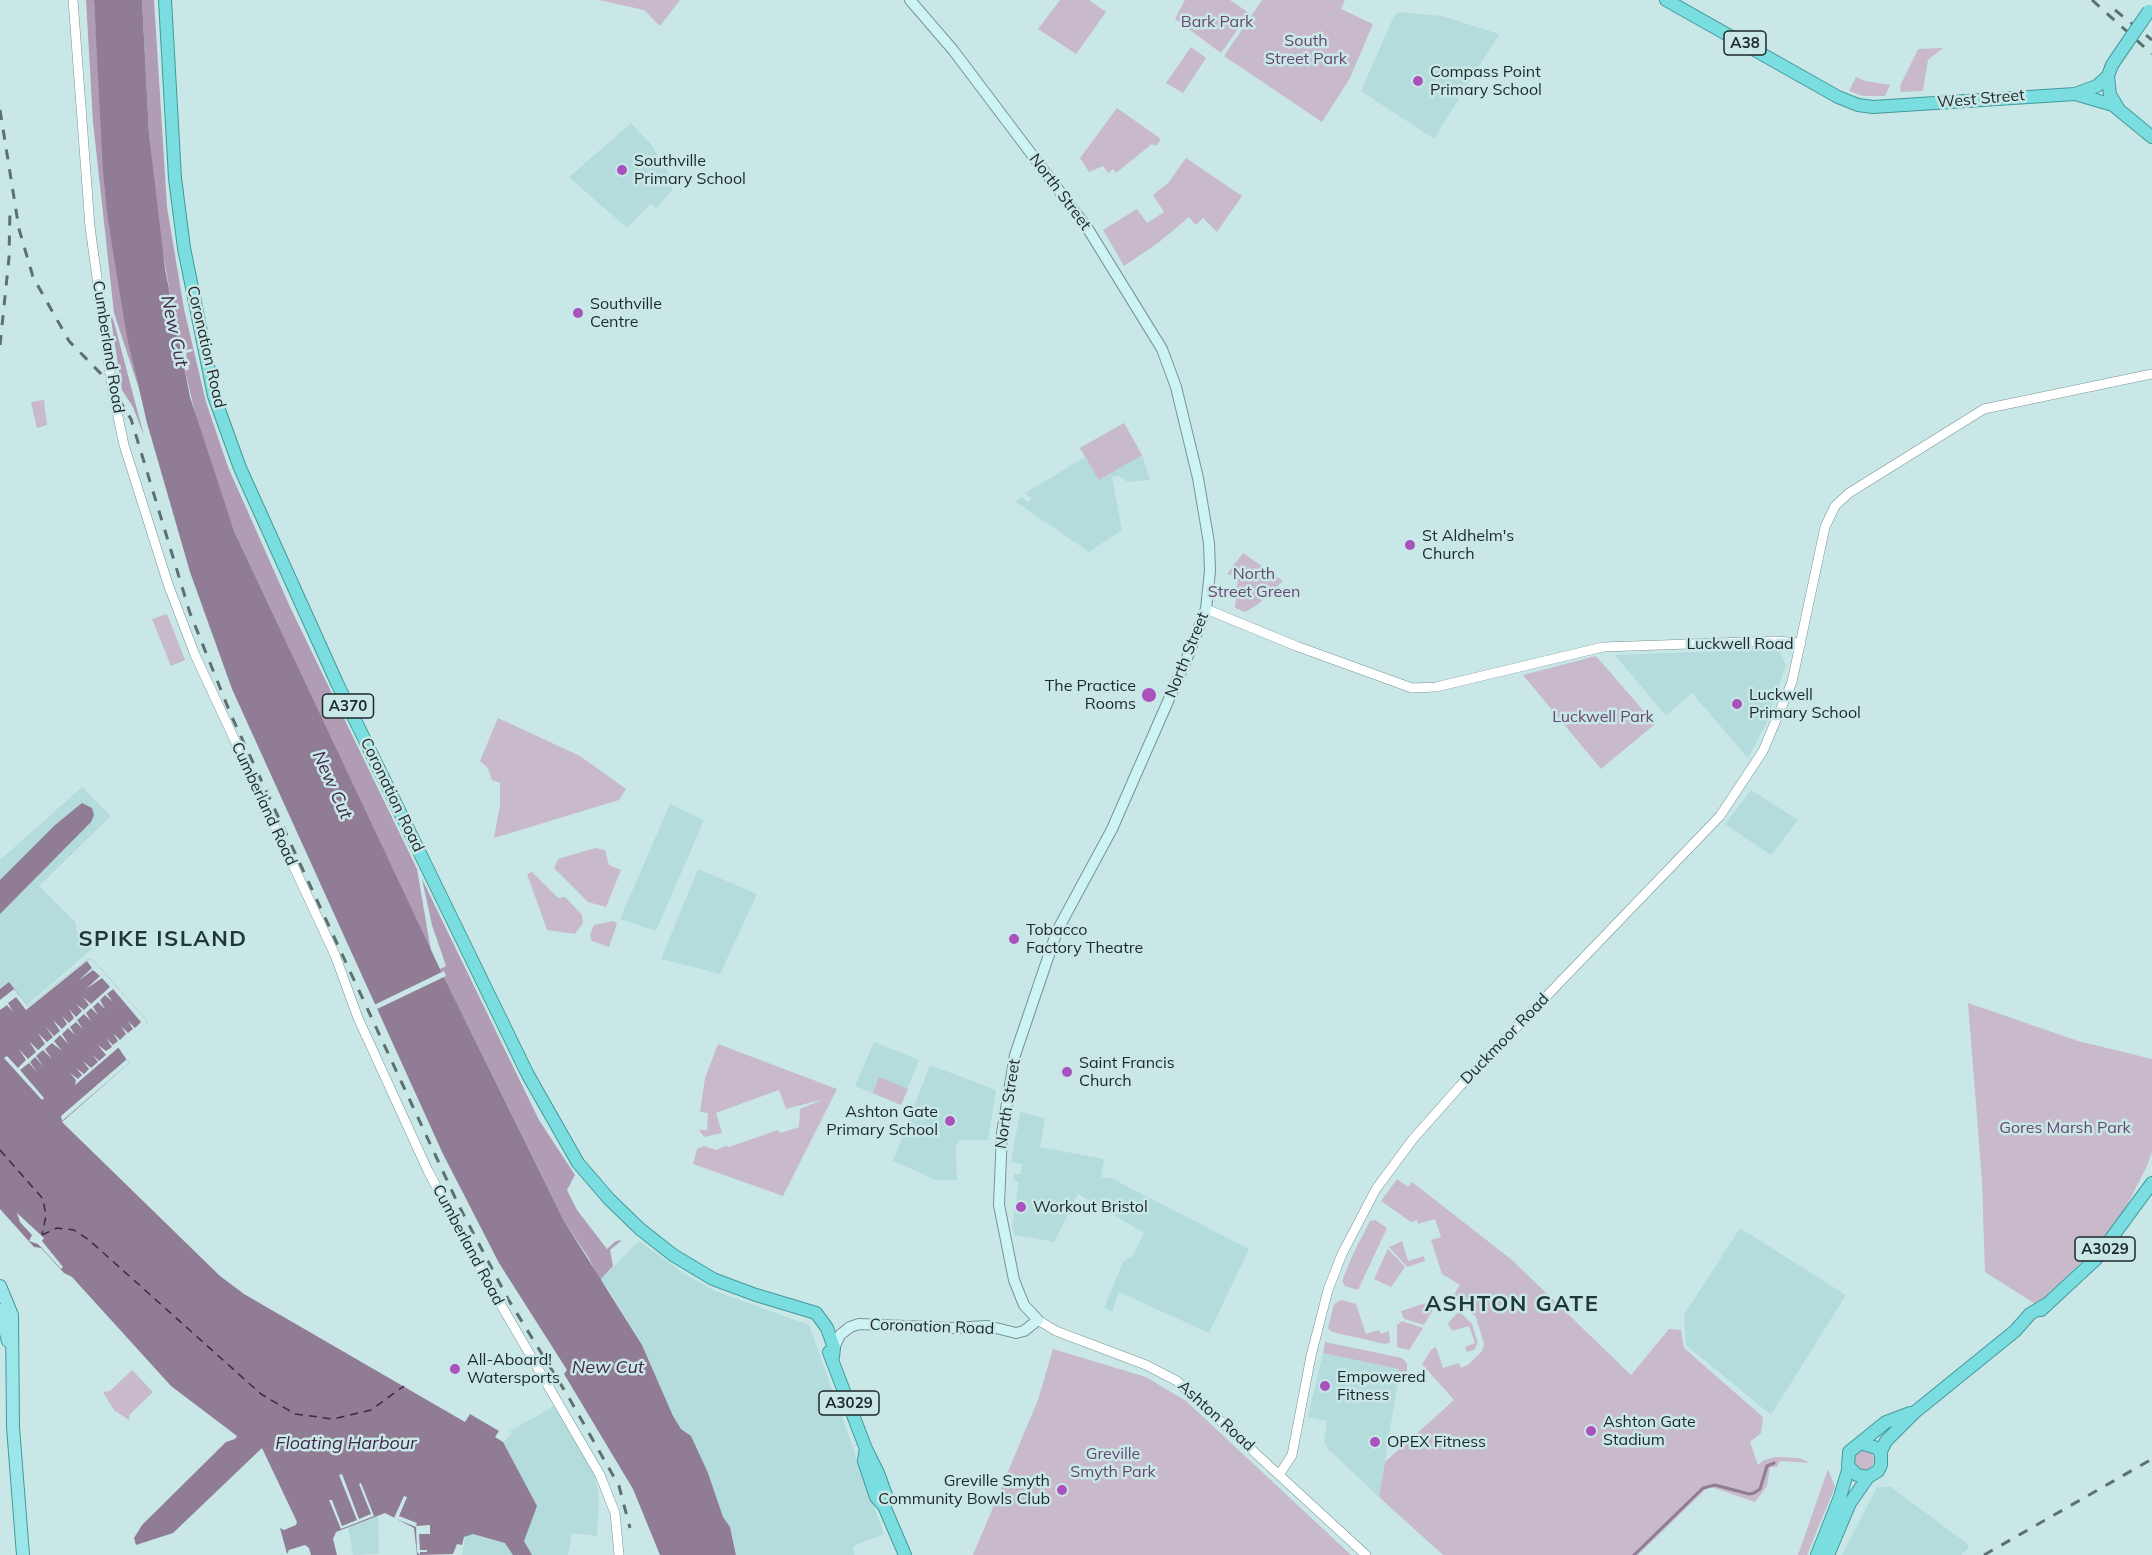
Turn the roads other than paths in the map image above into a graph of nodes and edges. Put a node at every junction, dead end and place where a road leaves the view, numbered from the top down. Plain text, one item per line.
1 (73, 0) edge
2 (165, 0) edge
3 (910, 0) edge
4 (1666, 0) edge
5 (2150, 8) edge
6 (2108, 76) junction
7 (2075, 94) junction
8 (2118, 108) junction
9 (2152, 137) edge
10 (2152, 374) edge
11 (1206, 609) junction
12 (1802, 643) junction
13 (2152, 1183) edge
14 (0, 1286) edge
15 (0, 1310) edge
16 (1038, 1320) junction
17 (833, 1352) junction
18 (13, 1359) junction
19 (1915, 1412) junction
20 (1860, 1443) junction
21 (1880, 1453) junction
22 (1849, 1467) junction
23 (1279, 1474) junction
24 (1868, 1477) junction
25 (22, 1541) junction
26 (23, 1555) edge
27 (28, 1555) edge
28 (619, 1555) edge
29 (904, 1555) edge
30 (1366, 1555) edge
31 (1817, 1555) edge
32 (1828, 1555) edge

1 - 28 street, Cumberland Road, bridge
2 - 17 highway, Coronation Road / A370
3 - 11 main road, North Street
4 - 7 highway, West Street / A38
5 - 6 highway, bridge
6 - 7 highway, West Street / A38
6 - 8 highway
7 - 8 highway, West Street / A38
8 - 9 highway, A38
10 - 12 street, Luckwell Road
11 - 12 street, Luckwell Road
11 - 16 main road, North Street
12 - 23 street, Duckmoor Road
13 - 19 highway, A3029
14 - 18 main road
15 - 18 main road
16 - 17 main road, Coronation Road
16 - 23 street, Ashton Road
17 - 29 highway, A3029
18 - 25 main road
19 - 20 highway, A3029
19 - 21 highway, A3029
20 - 21 highway
20 - 22 highway, A3029
21 - 24 highway, A3029
22 - 24 highway
22 - 31 highway, A3029
23 - 30 street, Ashton Road
24 - 32 highway, A3029
25 - 26 main road
25 - 27 main road

